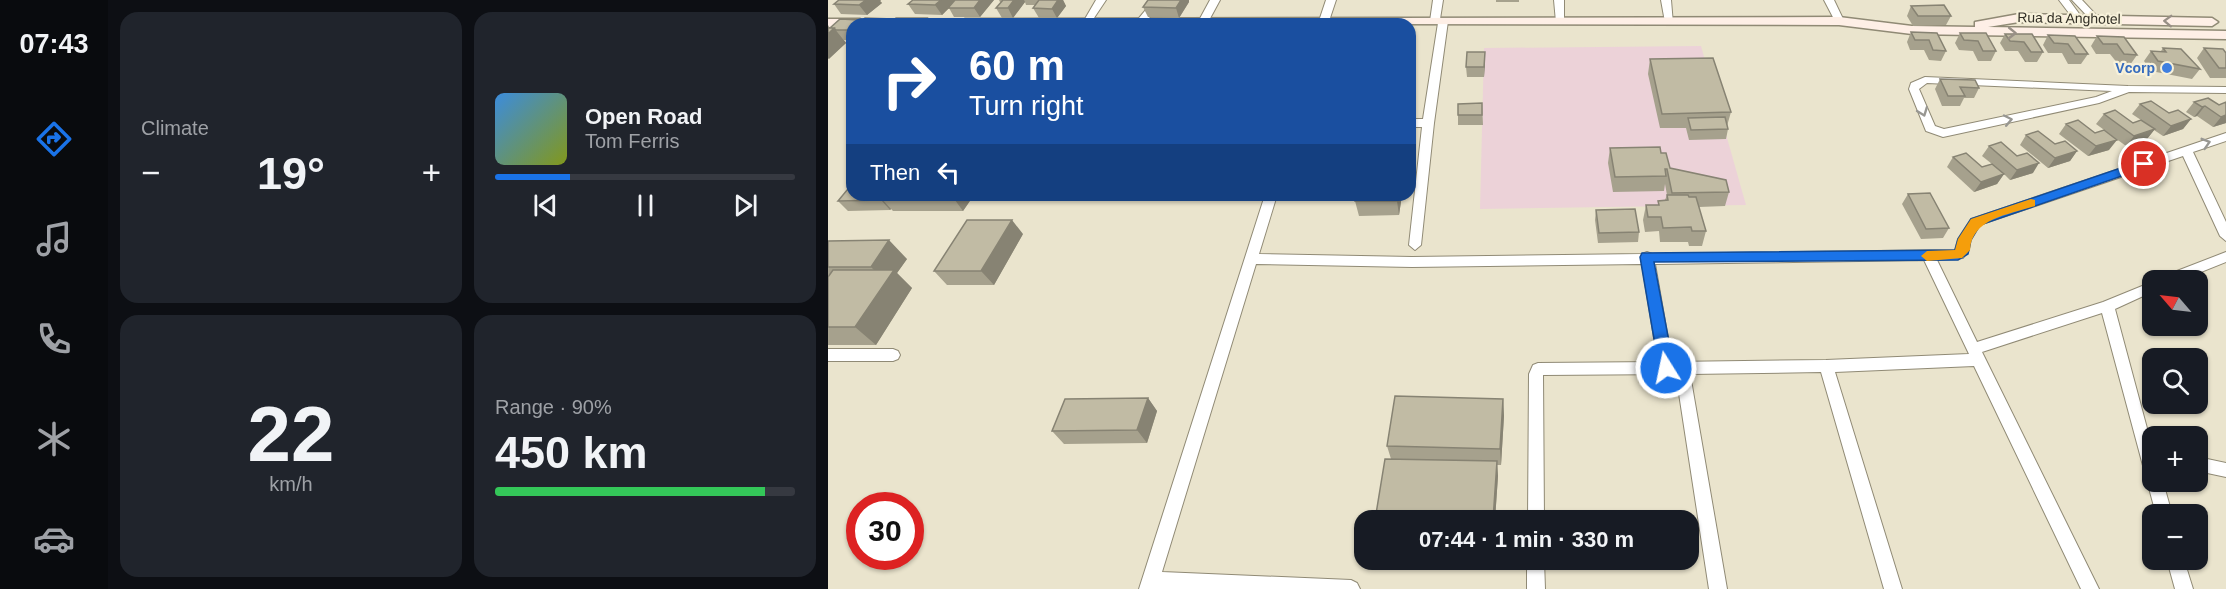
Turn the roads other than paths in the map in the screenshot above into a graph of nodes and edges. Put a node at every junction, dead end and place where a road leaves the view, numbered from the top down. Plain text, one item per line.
1 (1101, 0) edge
2 (1159, 0) edge
3 (1215, 0) edge
4 (1331, 0) edge
5 (1438, 0) edge
6 (1559, 0) edge
7 (1666, 0) edge
8 (1829, 0) edge
9 (2064, 0) edge
10 (2077, 0) edge
11 (1089, 18) edge
12 (1144, 18) edge
13 (1205, 18) edge
14 (1326, 18) edge
15 (2078, 19) junction
16 (2095, 19) junction
17 (1416, 21) edge
18 (1439, 21) junction
19 (1839, 21) junction
20 (1562, 22) junction
21 (1670, 22) junction
22 (828, 23) edge
23 (846, 23) edge
24 (2226, 23) edge
25 (1912, 30) junction
26 (2226, 35) edge
27 (2084, 85) junction
28 (2128, 89) junction
29 (2226, 90) edge
30 (2099, 100) junction
31 (1416, 123) edge
32 (1428, 123) junction
33 (2226, 137) edge
34 (2186, 149) junction
35 (1269, 201) edge
36 (2226, 237) edge
37 (1414, 245) dead end
38 (1928, 256) junction
39 (1647, 257) junction
40 (2226, 257) edge
41 (1251, 259) junction
42 (2194, 270) edge
43 (2142, 291) edge
44 (2107, 306) junction
45 (1974, 354) junction
46 (828, 355) edge
47 (892, 355) dead end
48 (1826, 366) junction
49 (1674, 368) junction
50 (2142, 428) edge
51 (2208, 466) edge
52 (2226, 470) edge
53 (1536, 510) edge
54 (1536, 570) edge
55 (2179, 570) edge
56 (1150, 585) edge
57 (1351, 589) edge
58 (1536, 589) edge
59 (1718, 589) edge
60 (1893, 589) edge
61 (2090, 589) edge
62 (2184, 589) edge

1 - 11 street
2 - 12 street
3 - 13 street
4 - 14 street
5 - 18 street
6 - 20 street
7 - 21 street
8 - 19 street
9 - 15 street
10 - 16 street
15 - 16 main road, Rua da Anghotel
15 - 25 main road, Rua da Anghotel
24 -> 16 main road, Rua da Anghotel
17 - 18 main road, Rua da Anghotel
18 - 20 main road, Rua da Anghotel
18 - 32 street
19 - 21 main road, Rua da Anghotel
19 - 25 main road, Rua da Anghotel
20 - 21 main road, Rua da Anghotel
22 - 23 main road
25 -> 26 main road, Rua da Anghotel
27 - 28 street
27 - 30 street
27 -> 30 street
28 - 29 street
28 - 30 street
31 - 32 street
32 - 37 street
34 -> 33 street
34 - 36 street
34 - 38 street
35 - 41 street
38 - 39 street
38 - 45 street
39 - 41 street
39 - 49 street
40 - 42 street
41 - 56 street
43 - 44 street
44 - 45 street
44 - 50 street
45 - 48 street
45 - 61 street
46 - 47 street
48 - 49 street
48 - 60 street
49 - 53 street
49 - 59 street
51 - 52 street
54 - 58 street
55 - 62 street
56 - 57 street

